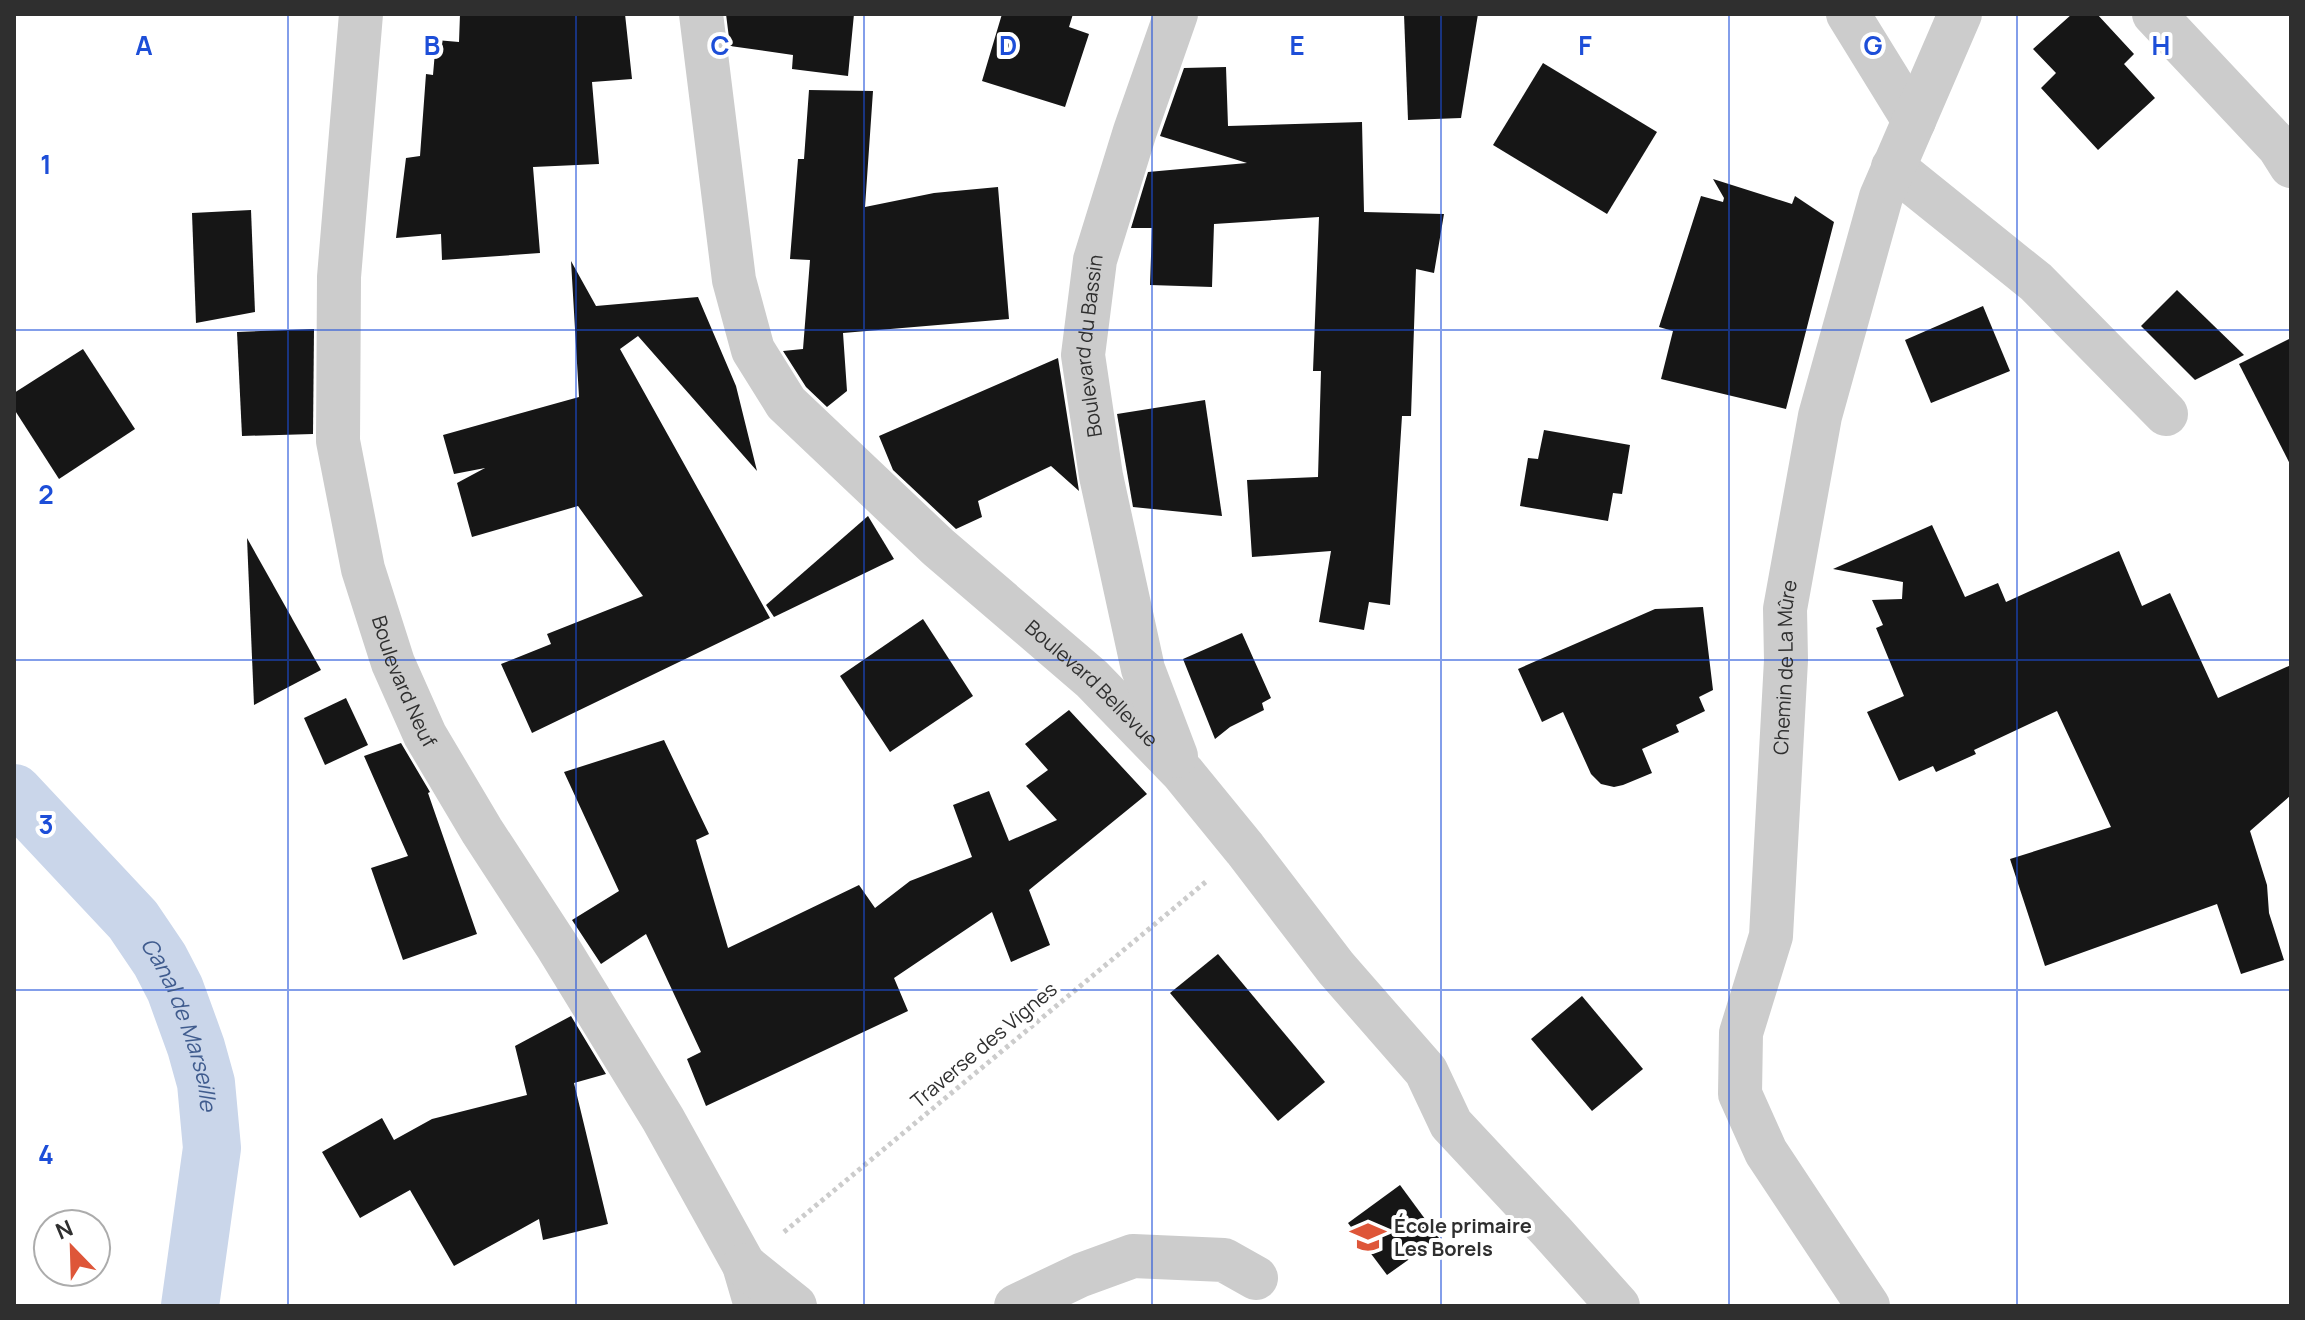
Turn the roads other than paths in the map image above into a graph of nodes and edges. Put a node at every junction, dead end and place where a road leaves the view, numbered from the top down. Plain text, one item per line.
1 (361, 14) edge
2 (701, 14) edge
3 (1176, 14) edge
4 (1848, 14) edge
5 (1960, 14) edge
6 (2154, 14) edge
7 (1914, 121) junction
8 (2291, 166) edge
9 (1893, 167) junction
10 (2166, 414) dead end
11 (1183, 773) junction
12 (744, 1265) junction
13 (1256, 1278) dead end
14 (756, 1306) edge
15 (795, 1306) edge
16 (1016, 1306) edge
17 (1618, 1306) edge
18 (1868, 1306) edge

1 - 12 street, Boulevard Neuf
2 - 11 street, Boulevard Bellevue
3 - 11 street, Boulevard du Bassin
4 - 7 street
5 - 7 street, Chemin de La Mûre
6 - 8 street
7 - 9 street, Chemin de La Mûre
9 - 10 street
9 - 18 street, Chemin de La Mûre
11 - 17 street, Boulevard Bellevue
12 - 14 street, Boulevard Neuf
12 - 15 street, Boulevard Neuf
13 - 16 street

